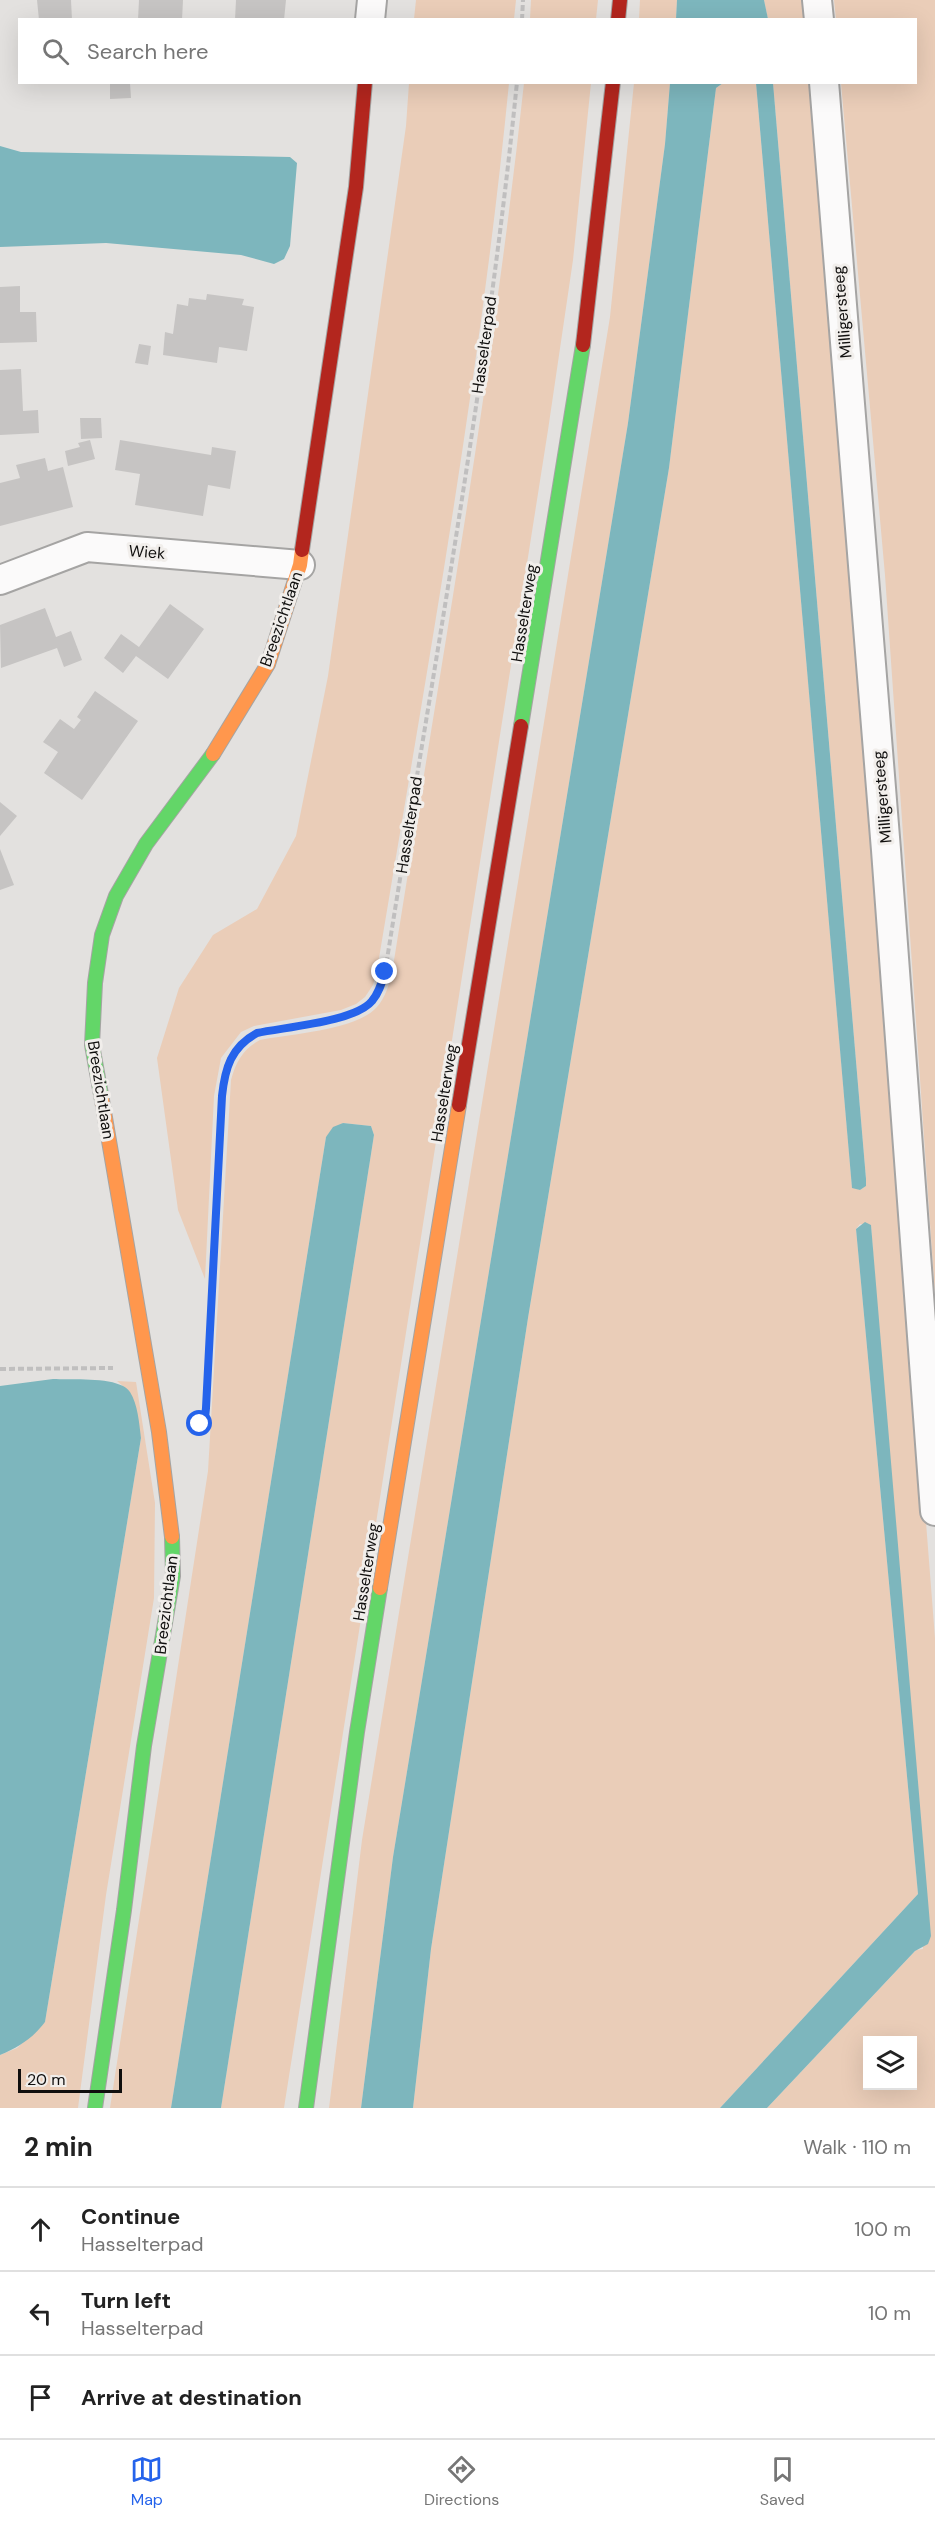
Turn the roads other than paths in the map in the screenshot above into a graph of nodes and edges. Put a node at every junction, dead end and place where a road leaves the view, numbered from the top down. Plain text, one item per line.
1 (372, 0) edge
2 (620, 0) edge
3 (817, 0) edge
4 (370, 18) edge
5 (618, 18) edge
6 (819, 18) edge
7 (365, 84) edge
8 (613, 84) edge
9 (824, 84) edge
10 (300, 565) junction
11 (0, 580) edge
12 (935, 1511) edge
13 (95, 2108) edge
14 (306, 2108) edge

1 - 4 street
2 - 5 street
3 - 6 street
7 - 10 street, Breezichtlaan
8 - 14 street, Hasselterweg
9 - 12 street, Milligersteeg
10 - 11 street, Wiek
10 - 13 street, Breezichtlaan

